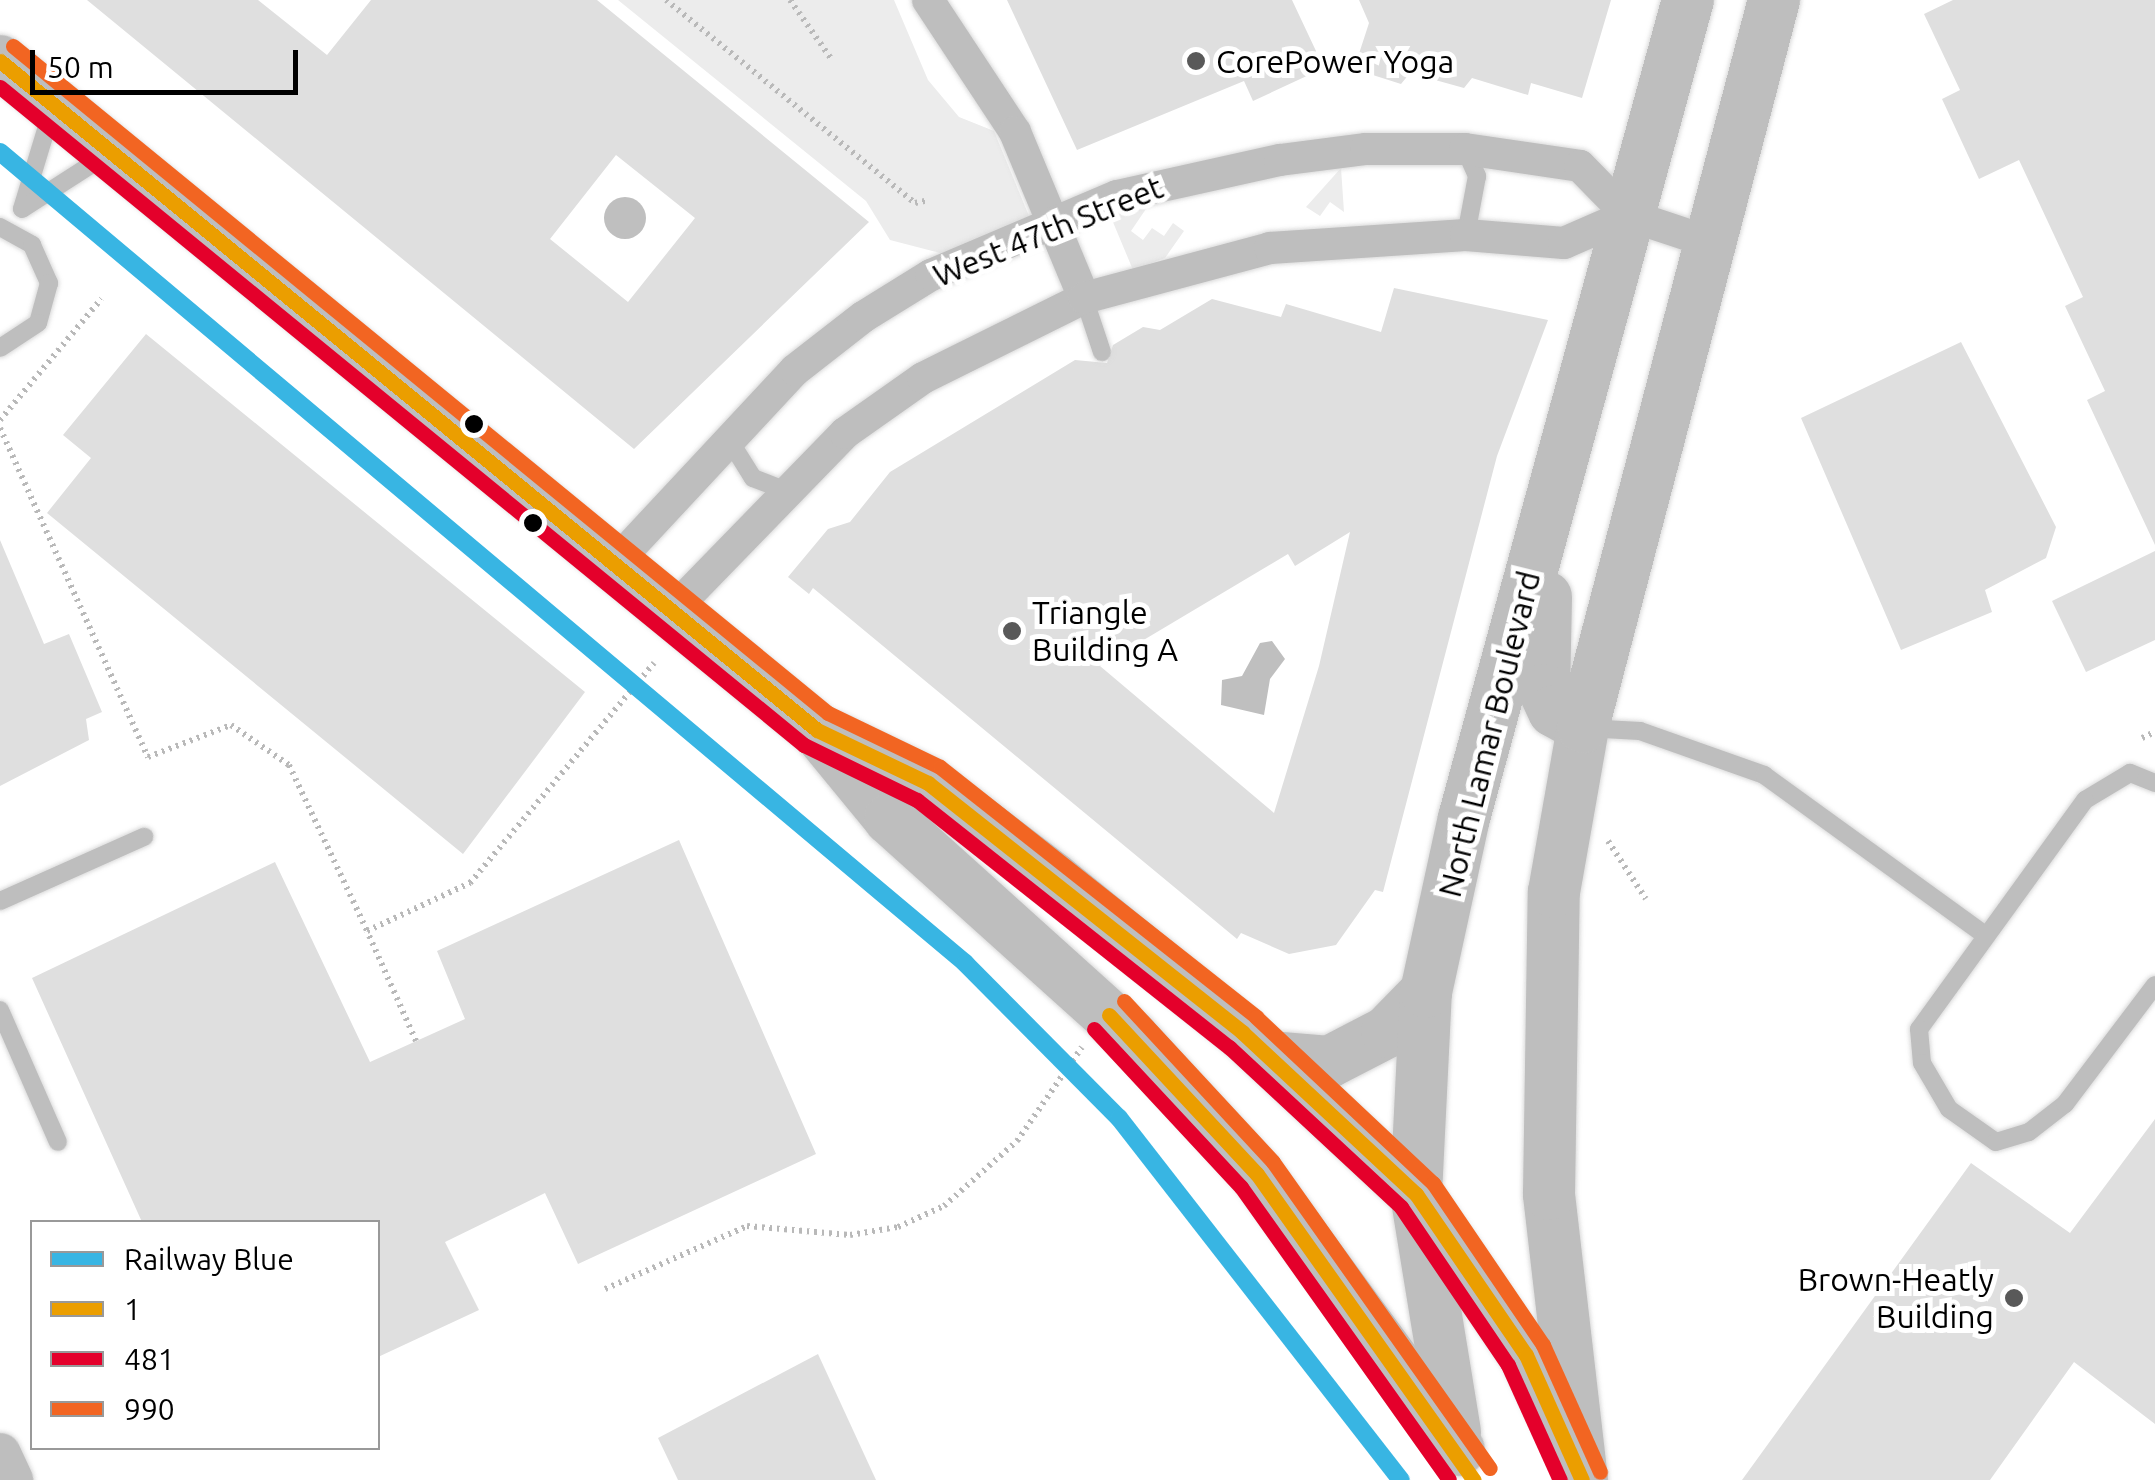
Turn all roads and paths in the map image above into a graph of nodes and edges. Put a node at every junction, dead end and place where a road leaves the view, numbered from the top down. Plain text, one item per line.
1 (666, 0) edge
2 (790, 0) edge
3 (928, 0) edge
4 (1688, 0) edge
5 (1774, 0) edge
6 (832, 60) dead end
7 (0, 61) edge
8 (54, 104) junction
9 (1465, 149) junction
10 (112, 152) junction
11 (930, 200) dead end
12 (22, 209) junction
13 (1628, 215) junction
14 (1055, 221) junction
15 (3, 228) edge
16 (1466, 235) junction
17 (1709, 242) junction
18 (101, 298) dead end
19 (1084, 298) junction
20 (0, 348) edge
21 (1102, 352) dead end
22 (0, 420) edge
23 (0, 428) edge
24 (728, 438) junction
25 (1554, 486) junction
26 (782, 490) junction
27 (615, 562) junction
28 (673, 610) junction
29 (654, 664) dead end
30 (1583, 728) junction
31 (817, 730) junction
32 (2155, 732) edge
33 (2142, 738) dead end
34 (2155, 783) edge
35 (1602, 832) dead end
36 (144, 837) dead end
37 (1646, 899) dead end
38 (0, 900) edge
39 (366, 931) junction
40 (1985, 935) junction
41 (2155, 984) edge
42 (1426, 992) junction
43 (0, 1010) edge
44 (1094, 1030) dead end
45 (416, 1041) dead end
46 (1269, 1057) junction
47 (58, 1142) dead end
48 (1416, 1194) junction
49 (605, 1289) dead end
50 (0, 1454) edge
51 (1466, 1465) edge
52 (1579, 1471) edge
53 (12, 1480) edge

1 - 11 path
2 - 6 path
3 - 14 street
4 - 13 main road, North Lamar Boulevard
5 - 17 main road
7 - 8 main road
8 - 10 main road
8 - 12 lane
9 - 13 street, West 47th Street
9 - 14 street, West 47th Street
9 - 16 lane
10 - 12 lane
10 - 27 main road
12 - 15 lane
13 - 16 street
13 - 17 street, West 47th Street
13 - 25 main road, North Lamar Boulevard
14 - 19 street
14 - 24 street, West 47th Street
15 - 20 lane
16 - 19 street
17 - 30 main road
18 - 22 path
19 - 21 lane
19 - 26 street
23 - 39 path
24 - 26 lane
24 - 27 street, West 47th Street
25 - 30 main road
25 - 42 main road, North Lamar Boulevard
26 - 28 street
27 - 28 main road
28 - 31 main road
29 - 39 path
30 - 40 lane
30 - 52 main road
31 - 46 main road
31 - 51 main road
32 - 33 path
34 - 40 lane
35 - 37 path
36 - 38 lane
39 - 45 path
40 - 41 lane
42 - 46 main road
42 - 48 main road, North Lamar Boulevard
43 - 47 lane
44 - 49 path
46 - 48 main road
48 - 51 main road, North Lamar Boulevard
48 - 52 main road
50 - 53 street

